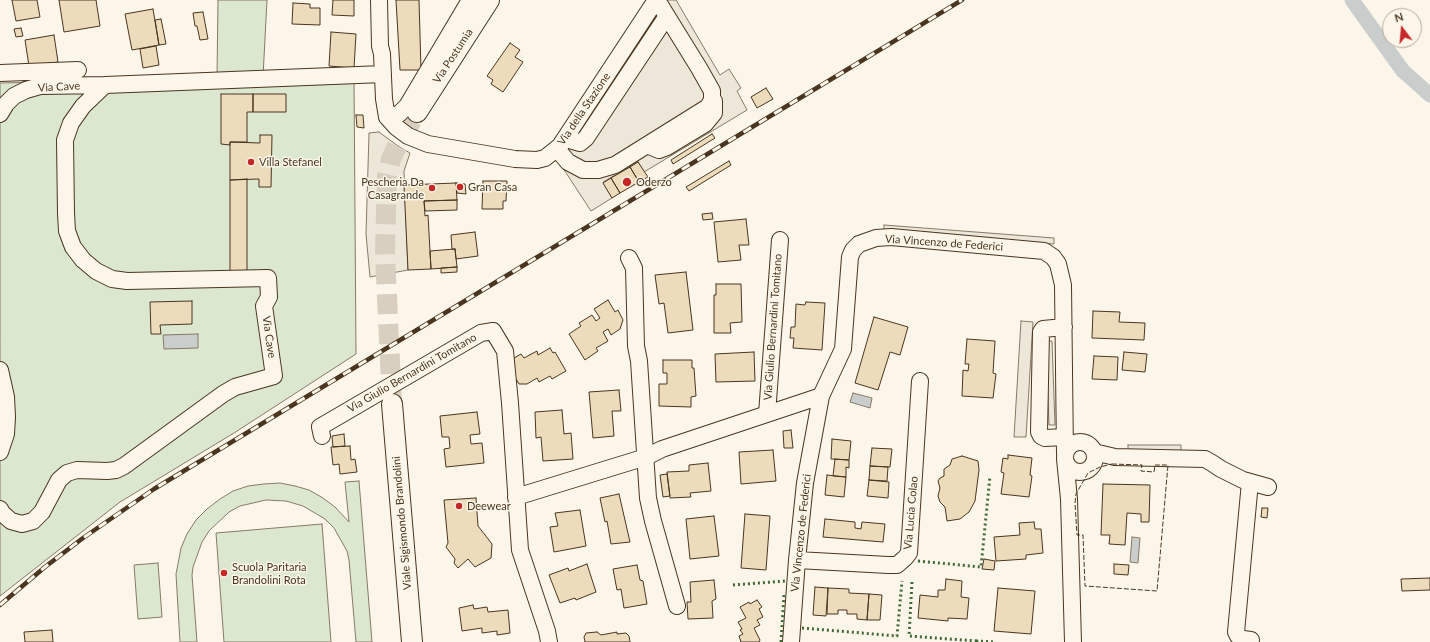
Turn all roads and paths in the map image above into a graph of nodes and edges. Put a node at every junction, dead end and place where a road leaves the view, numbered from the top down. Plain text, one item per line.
1 (379, 0) edge
2 (470, 0) edge
3 (489, 0) edge
4 (656, 0) edge
5 (667, 16) junction
6 (78, 70) dead end
7 (0, 72) edge
8 (383, 74) junction
9 (105, 85) junction
10 (417, 112) tunnel mouth
11 (0, 114) edge
12 (387, 117) junction
13 (567, 136) junction
14 (557, 149) junction
15 (780, 240) dead end
16 (629, 258) dead end
17 (1064, 327) junction
18 (0, 370) edge
19 (920, 381) dead end
20 (821, 396) junction
21 (392, 404) tunnel mouth
22 (766, 414) junction
23 (322, 436) dead end
24 (1072, 440) junction
25 (0, 452) edge
26 (646, 457) junction
27 (1065, 457) junction
28 (1090, 463) junction
29 (1250, 482) junction
30 (1268, 487) dead end
31 (516, 497) junction
32 (1069, 499) junction
33 (0, 509) edge
34 (797, 560) junction
35 (678, 606) dead end
36 (1251, 640) dead end
37 (412, 642) edge
38 (549, 642) edge
39 (791, 642) edge
40 (1073, 642) edge

1 - 8 street
2 - 12 street
3 - 10 main road, Via Postumia
4 - 5 street
4 - 13 street, Via della Stazione
5 - 13 street
5 - 14 street
6 - 7 street
8 - 9 street, Via Cave
8 - 12 street
9 - 11 street, Via Cave
9 - 33 street, Via Cave
12 - 14 street, Via della Stazione
13 - 14 street, Via della Stazione
15 - 22 street, Via Giulio Bernardini Tomitano
16 - 26 street
17 - 20 street, Via Vincenzo de Federici
17 - 24 street, Via Vincenzo de Federici
17 - 24 street
18 - 25 street
19 - 34 street, Via Lucia Colao
20 - 22 street, Via Giulio Bernardini Tomitano
20 - 34 street, Via Vincenzo de Federici
21 - 37 main road, Viale Sigismondo Brandolini
22 - 26 street, Via Giulio Bernardini Tomitano
23 - 31 street, Via Giulio Bernardini Tomitano
24 - 27 street
24 - 28 street
26 - 31 street, Via Giulio Bernardini Tomitano
26 - 35 street
27 - 28 street
27 - 32 street
28 - 29 street
28 - 32 street
29 - 30 street
29 - 36 street
31 - 38 street, Via Giulio Bernardini Tomitano
32 - 40 street
34 - 39 street, Via Vincenzo de Federici

